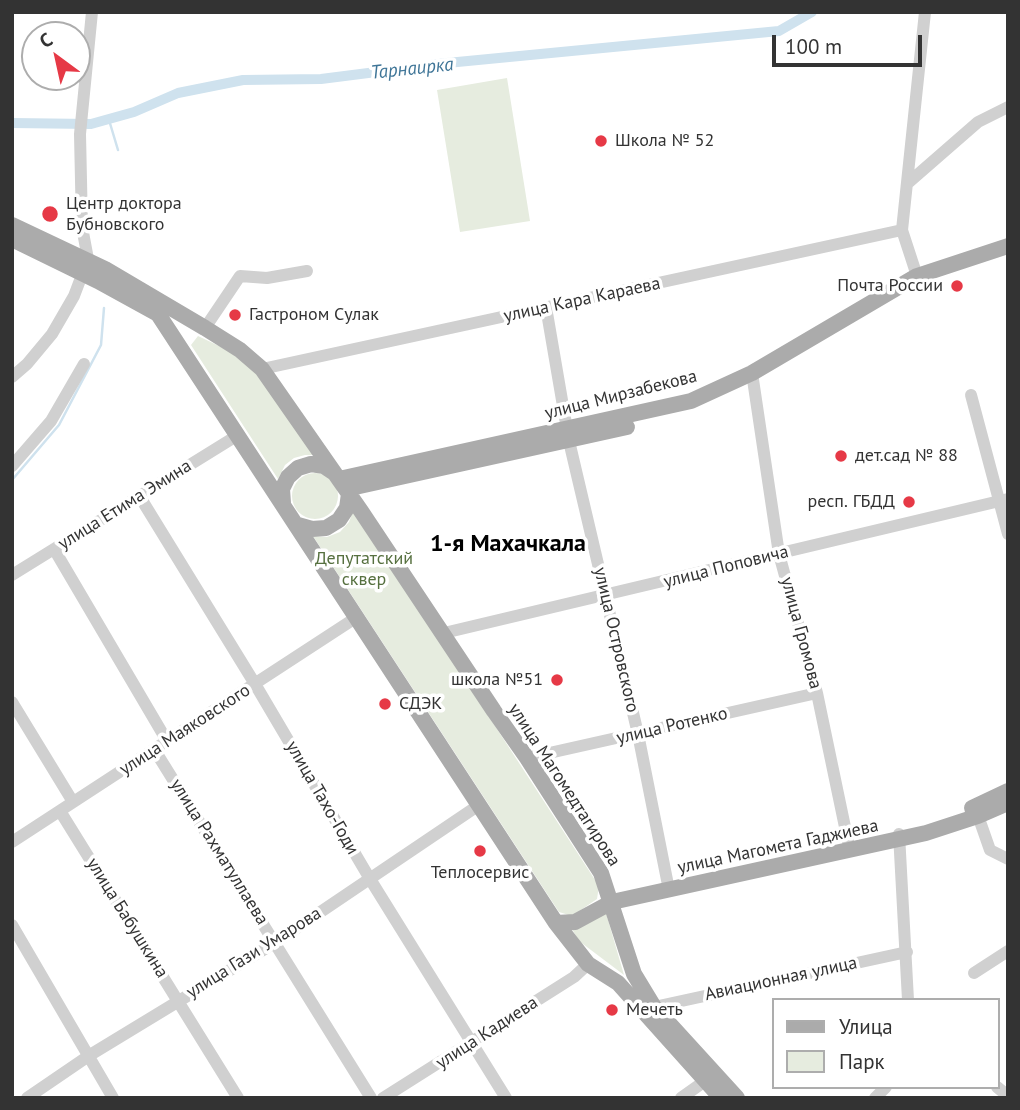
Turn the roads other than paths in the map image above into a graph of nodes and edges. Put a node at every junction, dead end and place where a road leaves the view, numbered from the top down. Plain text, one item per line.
1 (92, 12) edge
2 (925, 12) edge
3 (1008, 107) edge
4 (908, 183) junction
5 (12, 225) edge
6 (902, 230) junction
7 (12, 239) edge
8 (1008, 246) edge
9 (1008, 257) edge
10 (85, 266) junction
11 (307, 271) dead end
12 (917, 276) junction
13 (546, 307) junction
14 (161, 309) junction
15 (205, 328) junction
16 (84, 364) dead end
17 (262, 369) junction
18 (12, 377) edge
19 (753, 377) junction
20 (971, 395) dead end
21 (238, 435) junction
22 (568, 435) junction
23 (12, 466) edge
24 (342, 484) junction
25 (140, 496) junction
26 (1004, 500) edge
27 (283, 503) junction
28 (298, 525) junction
29 (1008, 534) edge
30 (54, 549) junction
31 (779, 554) junction
32 (12, 575) edge
33 (607, 596) junction
34 (357, 617) junction
35 (444, 633) junction
36 (255, 684) junction
37 (817, 693) junction
38 (12, 702) edge
39 (638, 734) junction
40 (167, 741) junction
41 (154, 749) junction
42 (527, 758) junction
43 (1008, 791) edge
44 (73, 802) junction
45 (1008, 803) edge
46 (479, 805) junction
47 (60, 811) junction
48 (976, 812) junction
49 (900, 836) junction
50 (12, 842) edge
51 (849, 848) junction
52 (1008, 859) edge
53 (370, 879) junction
54 (668, 887) junction
55 (611, 900) junction
56 (556, 923) junction
57 (12, 925) edge
58 (275, 942) junction
59 (1008, 951) edge
60 (907, 952) junction
61 (587, 964) junction
62 (974, 972) dead end
63 (908, 998) edge
64 (179, 1001) junction
65 (654, 1007) junction
66 (473, 1043) junction
67 (90, 1055) junction
68 (711, 1077) junction
69 (27, 1098) edge
70 (113, 1098) edge
71 (237, 1098) edge
72 (371, 1098) edge
73 (383, 1098) edge
74 (506, 1098) edge
75 (681, 1098) edge
76 (721, 1098) edge
77 (737, 1098) edge

1 - 10 street
2 - 4 street
3 - 4 street
4 - 6 street
5 - 10 main road
6 - 12 street
6 - 13 street, улица Кара Караева
7 - 10 main road
8 - 12 main road, улица Мирзабекова
9 - 19 main road, улица Мирзабекова
10 - 14 main road, улица Магомедтагирова
10 - 18 street
11 - 15 street
12 - 19 main road, улица Мирзабекова
13 - 17 street, улица Кара Караева
13 - 22 street, улица Островского
14 - 15 main road, улица Магомедтагирова
14 - 21 main road
15 - 17 main road, улица Магомедтагирова
16 - 23 street
17 - 24 main road, улица Магомедтагирова
19 - 22 main road, улица Мирзабекова
19 - 31 street, улица Громова
20 - 26 street
21 - 25 street, улица Етима Эмина
21 - 27 main road
22 - 24 main road, улица Мирзабекова
22 - 33 street, улица Островского
24 - 27 main road
24 - 28 main road
24 - 35 main road, улица Магомедтагирова
25 - 30 street, улица Етима Эмина
25 - 36 street, улица Тахо-Годи
26 - 29 street
26 - 31 street, улица Поповича
27 - 28 main road
28 - 34 main road, улица Магомедтагирова
30 - 32 street, улица Етима Эмина
30 - 40 street
31 - 33 street, улица Поповича
31 - 37 street, улица Громова
33 - 35 street, улица Поповича
33 - 39 street, улица Островского
34 - 36 street, улица Маяковского
34 - 46 main road, улица Магомедтагирова
35 - 42 main road, улица Магомедтагирова
36 - 40 street, улица Маяковского
36 - 53 street, улица Тахо-Годи
37 - 39 street, улица Ротенко
37 - 51 street, улица Громова
38 - 44 street
39 - 42 street, улица Ротенко
39 - 54 street, улица Островского
40 - 41 street, улица Маяковского
41 - 44 street, улица Маяковского
41 - 58 street, улица Рахматуллаева
42 - 55 main road, улица Магомедтагирова
43 - 48 main road, улица Магомета Гаджиева
44 - 47 street, улица Маяковского
45 - 48 main road, улица Магомета Гаджиева
46 - 53 street, улица Гази Умарова
46 - 56 main road, улица Магомедтагирова
47 - 50 street, улица Маяковского
47 - 64 street, улица Бабушкина
48 - 49 main road, улица Магомета Гаджиева
48 - 52 street
49 - 51 main road, улица Магомета Гаджиева
49 - 60 street
51 - 54 main road, улица Магомета Гаджиева
53 - 58 street, улица Гази Умарова
53 - 66 street, улица Тахо-Годи
54 - 55 main road, улица Магомета Гаджиева
55 - 56 main road, улица Магомета Гаджиева
55 - 65 main road, улица Магомедтагирова
56 - 61 main road, улица Магомедтагирова
57 - 67 street
58 - 64 street, улица Гази Умарова
58 - 72 street, улица Рахматуллаева
59 - 62 street
60 - 63 street
60 - 65 street, Авиационная улица
61 - 66 street, улица Кадиева
61 - 68 main road, улица Магомедтагирова
64 - 67 street, улица Гази Умарова
64 - 71 street, улица Бабушкина
65 - 68 main road, улица Магомедтагирова
66 - 73 street, улица Кадиева
66 - 74 street, улица Тахо-Годи
67 - 69 street, улица Гази Умарова
67 - 70 street
68 - 75 street
68 - 76 main road, улица Магомедтагирова
68 - 77 main road, улица Магомедтагирова

